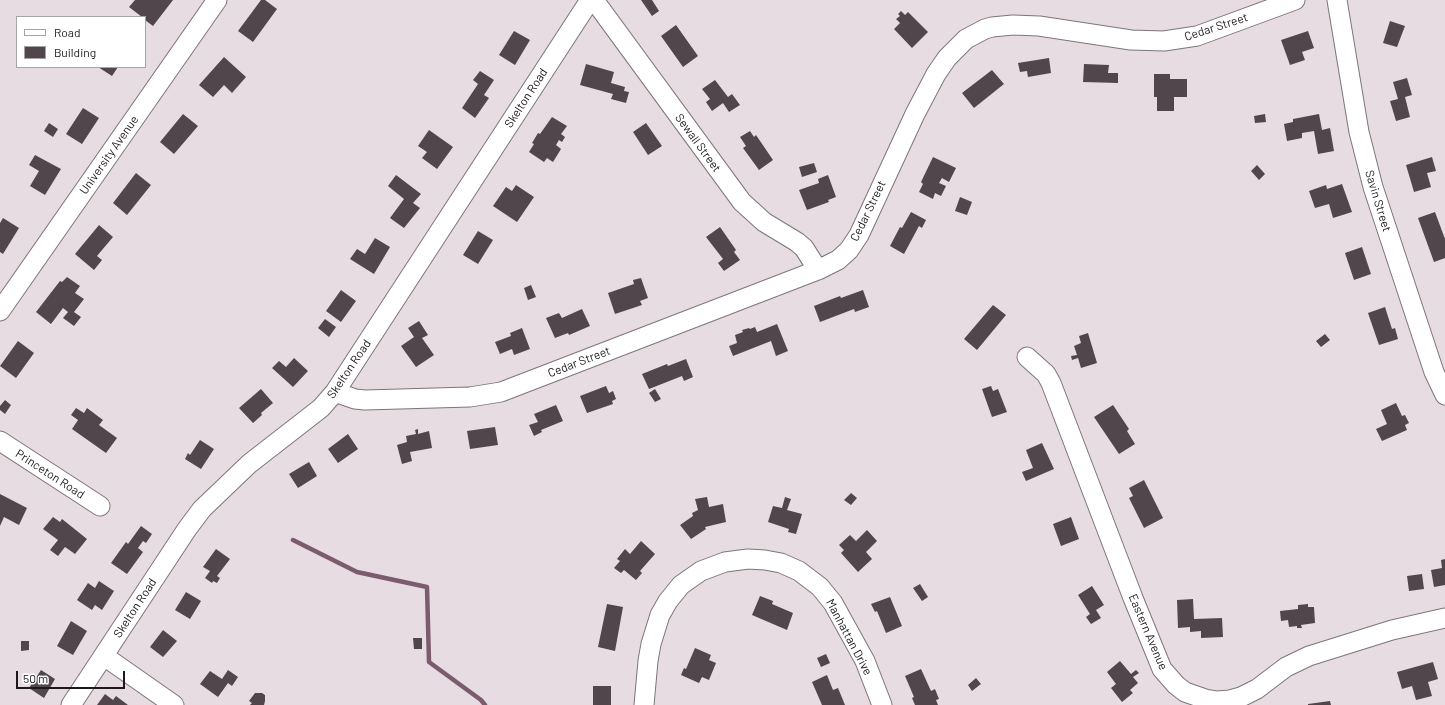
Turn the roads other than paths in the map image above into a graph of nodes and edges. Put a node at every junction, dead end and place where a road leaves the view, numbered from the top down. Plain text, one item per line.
1 (217, 0) edge
2 (590, 0) edge
3 (594, 0) edge
4 (1295, 0) edge
5 (1337, 0) edge
6 (818, 270) junction
7 (0, 311) edge
8 (1027, 357) dead end
9 (335, 392) junction
10 (1445, 395) edge
11 (0, 441) edge
12 (100, 506) dead end
13 (1445, 618) edge
14 (104, 656) junction
15 (71, 705) edge
16 (174, 705) edge
17 (644, 705) edge
18 (882, 705) edge

1 - 7 street, University Avenue
2 - 9 street, Skelton Road
3 - 6 street, Sewall Street
4 - 6 street, Cedar Street
5 - 10 street, Savin Street
6 - 9 street, Cedar Street
8 - 13 street, Eastern Avenue
9 - 14 street, Skelton Road
11 - 12 street, Princeton Road
14 - 15 street, Skelton Road
14 - 16 street
17 - 18 street, Manhattan Drive

